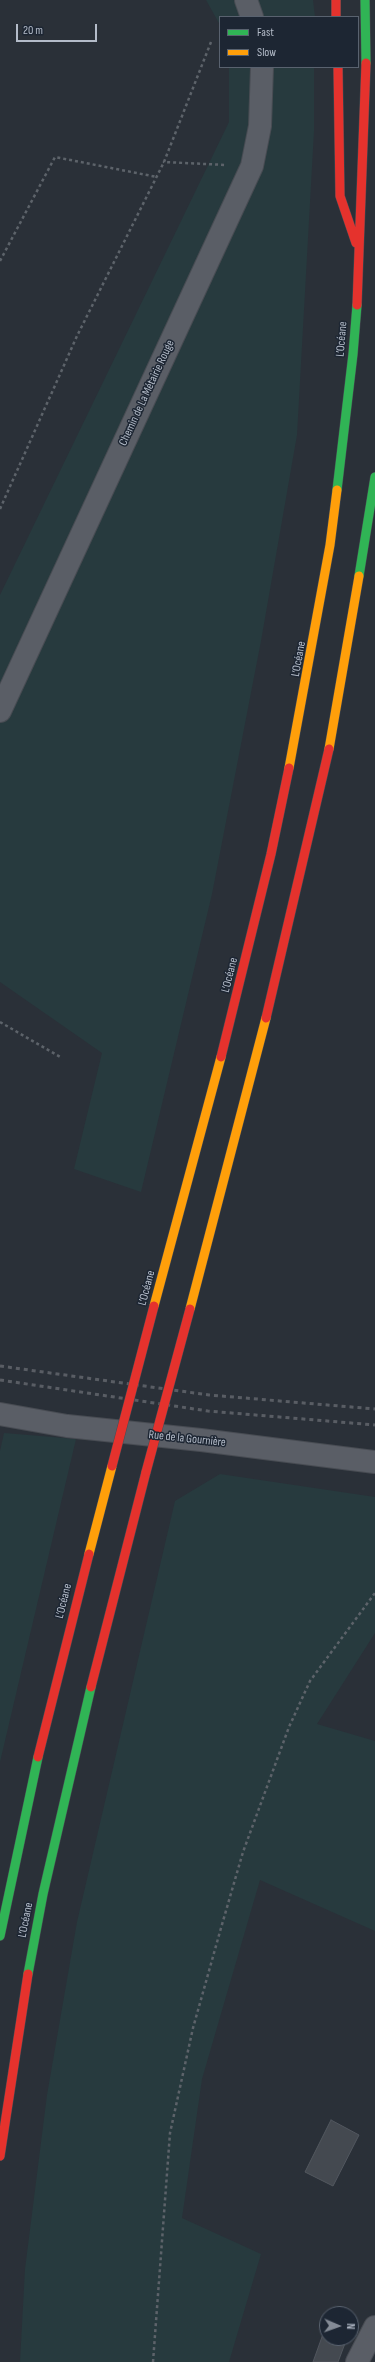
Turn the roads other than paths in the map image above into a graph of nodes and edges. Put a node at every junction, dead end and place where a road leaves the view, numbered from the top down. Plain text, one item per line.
1 (246, 0) edge
2 (336, 0) edge
3 (365, 0) edge
4 (252, 16) edge
5 (336, 16) edge
6 (262, 68) edge
7 (338, 68) edge
8 (360, 256) junction
9 (375, 477) edge
10 (374, 495) edge
11 (0, 711) edge
12 (0, 1414) edge
13 (375, 1462) edge
14 (0, 1936) edge
15 (0, 2156) edge
16 (375, 2328) edge
17 (357, 2362) edge

1 - 4 street
2 - 5 highway
3 - 8 highway, L’Océane
6 - 11 street, Chemin de La Métairie Rouge
7 - 8 highway
8 - 14 highway, L’Océane, bridge
9 - 10 highway, L’Océane
10 - 15 highway, L’Océane, bridge
12 - 13 street, Rue de la Gournière
16 - 17 street

